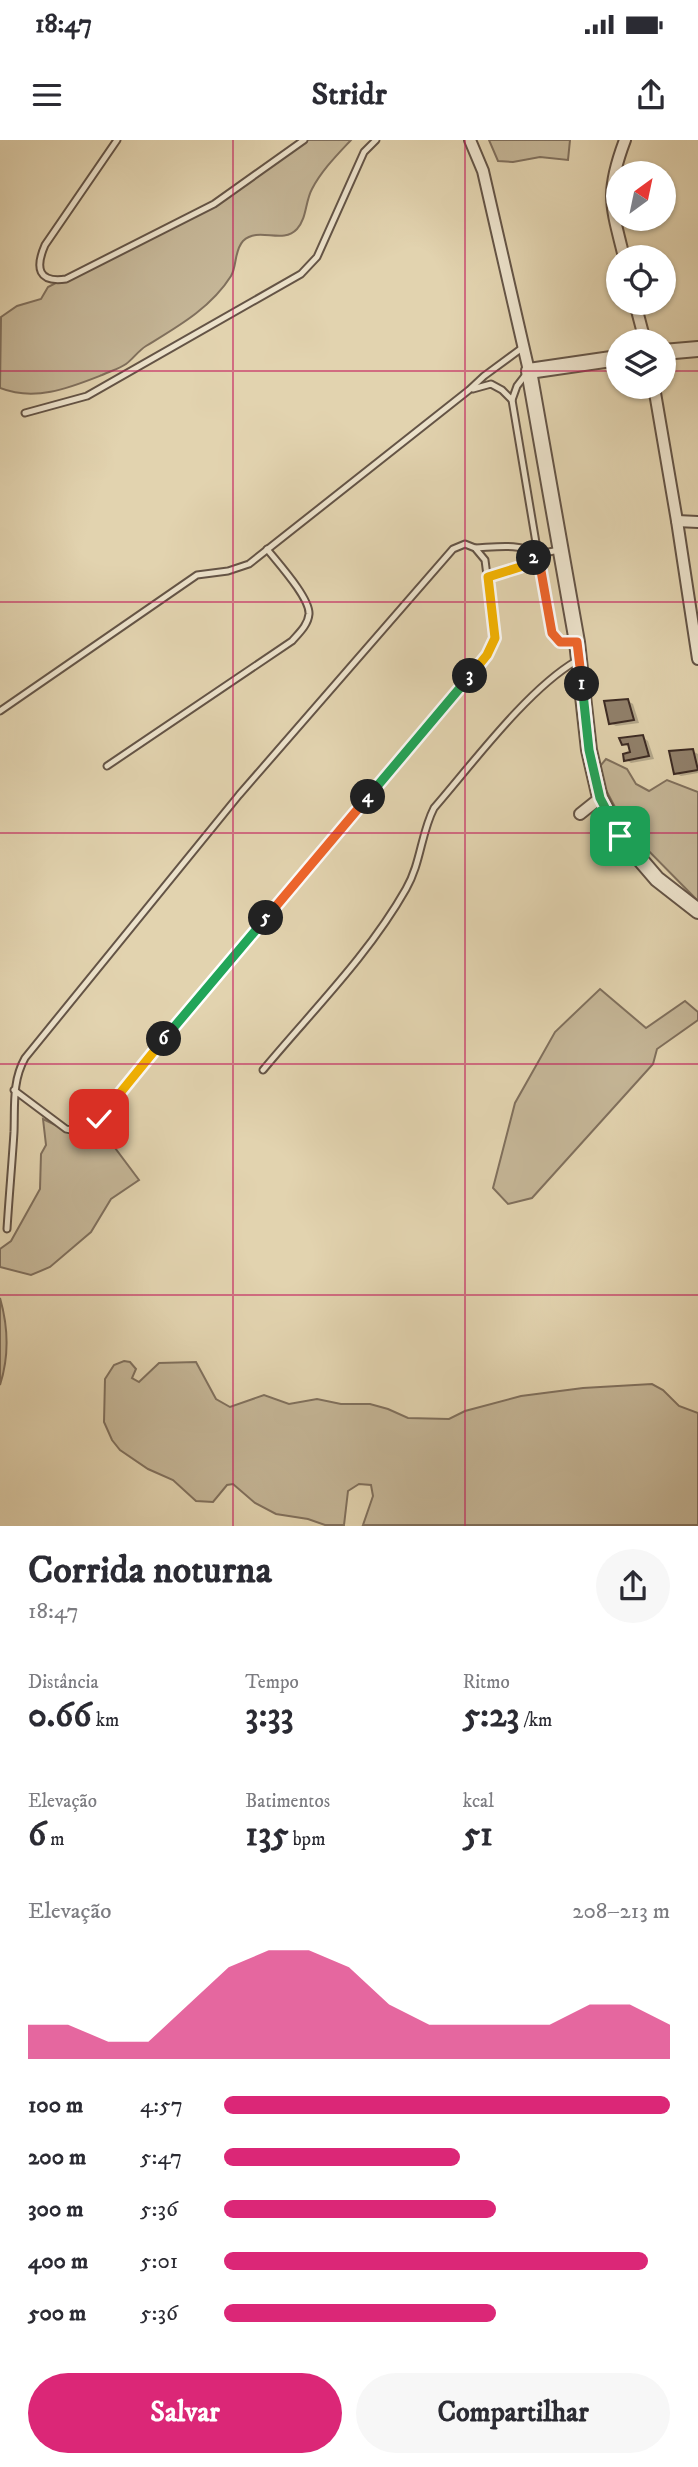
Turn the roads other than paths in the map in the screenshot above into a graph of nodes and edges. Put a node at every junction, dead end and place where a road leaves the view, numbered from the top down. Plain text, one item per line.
1 (117, 140) edge
2 (303, 140) edge
3 (376, 140) edge
4 (470, 140) edge
5 (625, 140) edge
6 (621, 245) edge
7 (523, 348) junction
8 (698, 349) edge
9 (676, 351) edge
10 (606, 360) edge
11 (529, 371) junction
12 (469, 390) junction
13 (656, 399) edge
14 (512, 400) junction
15 (25, 413) dead end
16 (677, 521) junction
17 (698, 522) edge
18 (475, 548) junction
19 (267, 549) junction
20 (561, 550) junction
21 (538, 554) junction
22 (488, 577) junction
23 (696, 636) edge
24 (577, 642) junction
25 (698, 659) edge
26 (579, 660) junction
27 (0, 711) edge
28 (107, 766) dead end
29 (600, 798) junction
30 (580, 814) dead end
31 (698, 911) edge
32 (263, 1070) dead end
33 (14, 1090) junction
34 (7, 1229) dead end

1 - 2 lane
3 - 15 lane
4 - 7 street
5 - 6 street
7 - 11 street
7 - 12 lane
8 - 9 street
10 - 11 street
11 - 14 lane
11 - 20 street
12 - 14 lane
12 - 19 lane
13 - 16 street
14 - 21 lane
16 - 17 street
16 - 23 street
18 - 21 lane
18 - 22 lane
18 - 33 lane
19 - 27 lane
19 - 28 lane
20 - 21 lane
20 - 24 street
21 - 22 lane
21 - 24 lane
22 - 33 lane
23 - 25 street
24 - 26 street
26 - 29 street
26 - 32 lane
29 - 30 street
29 - 31 street
33 - 34 lane

